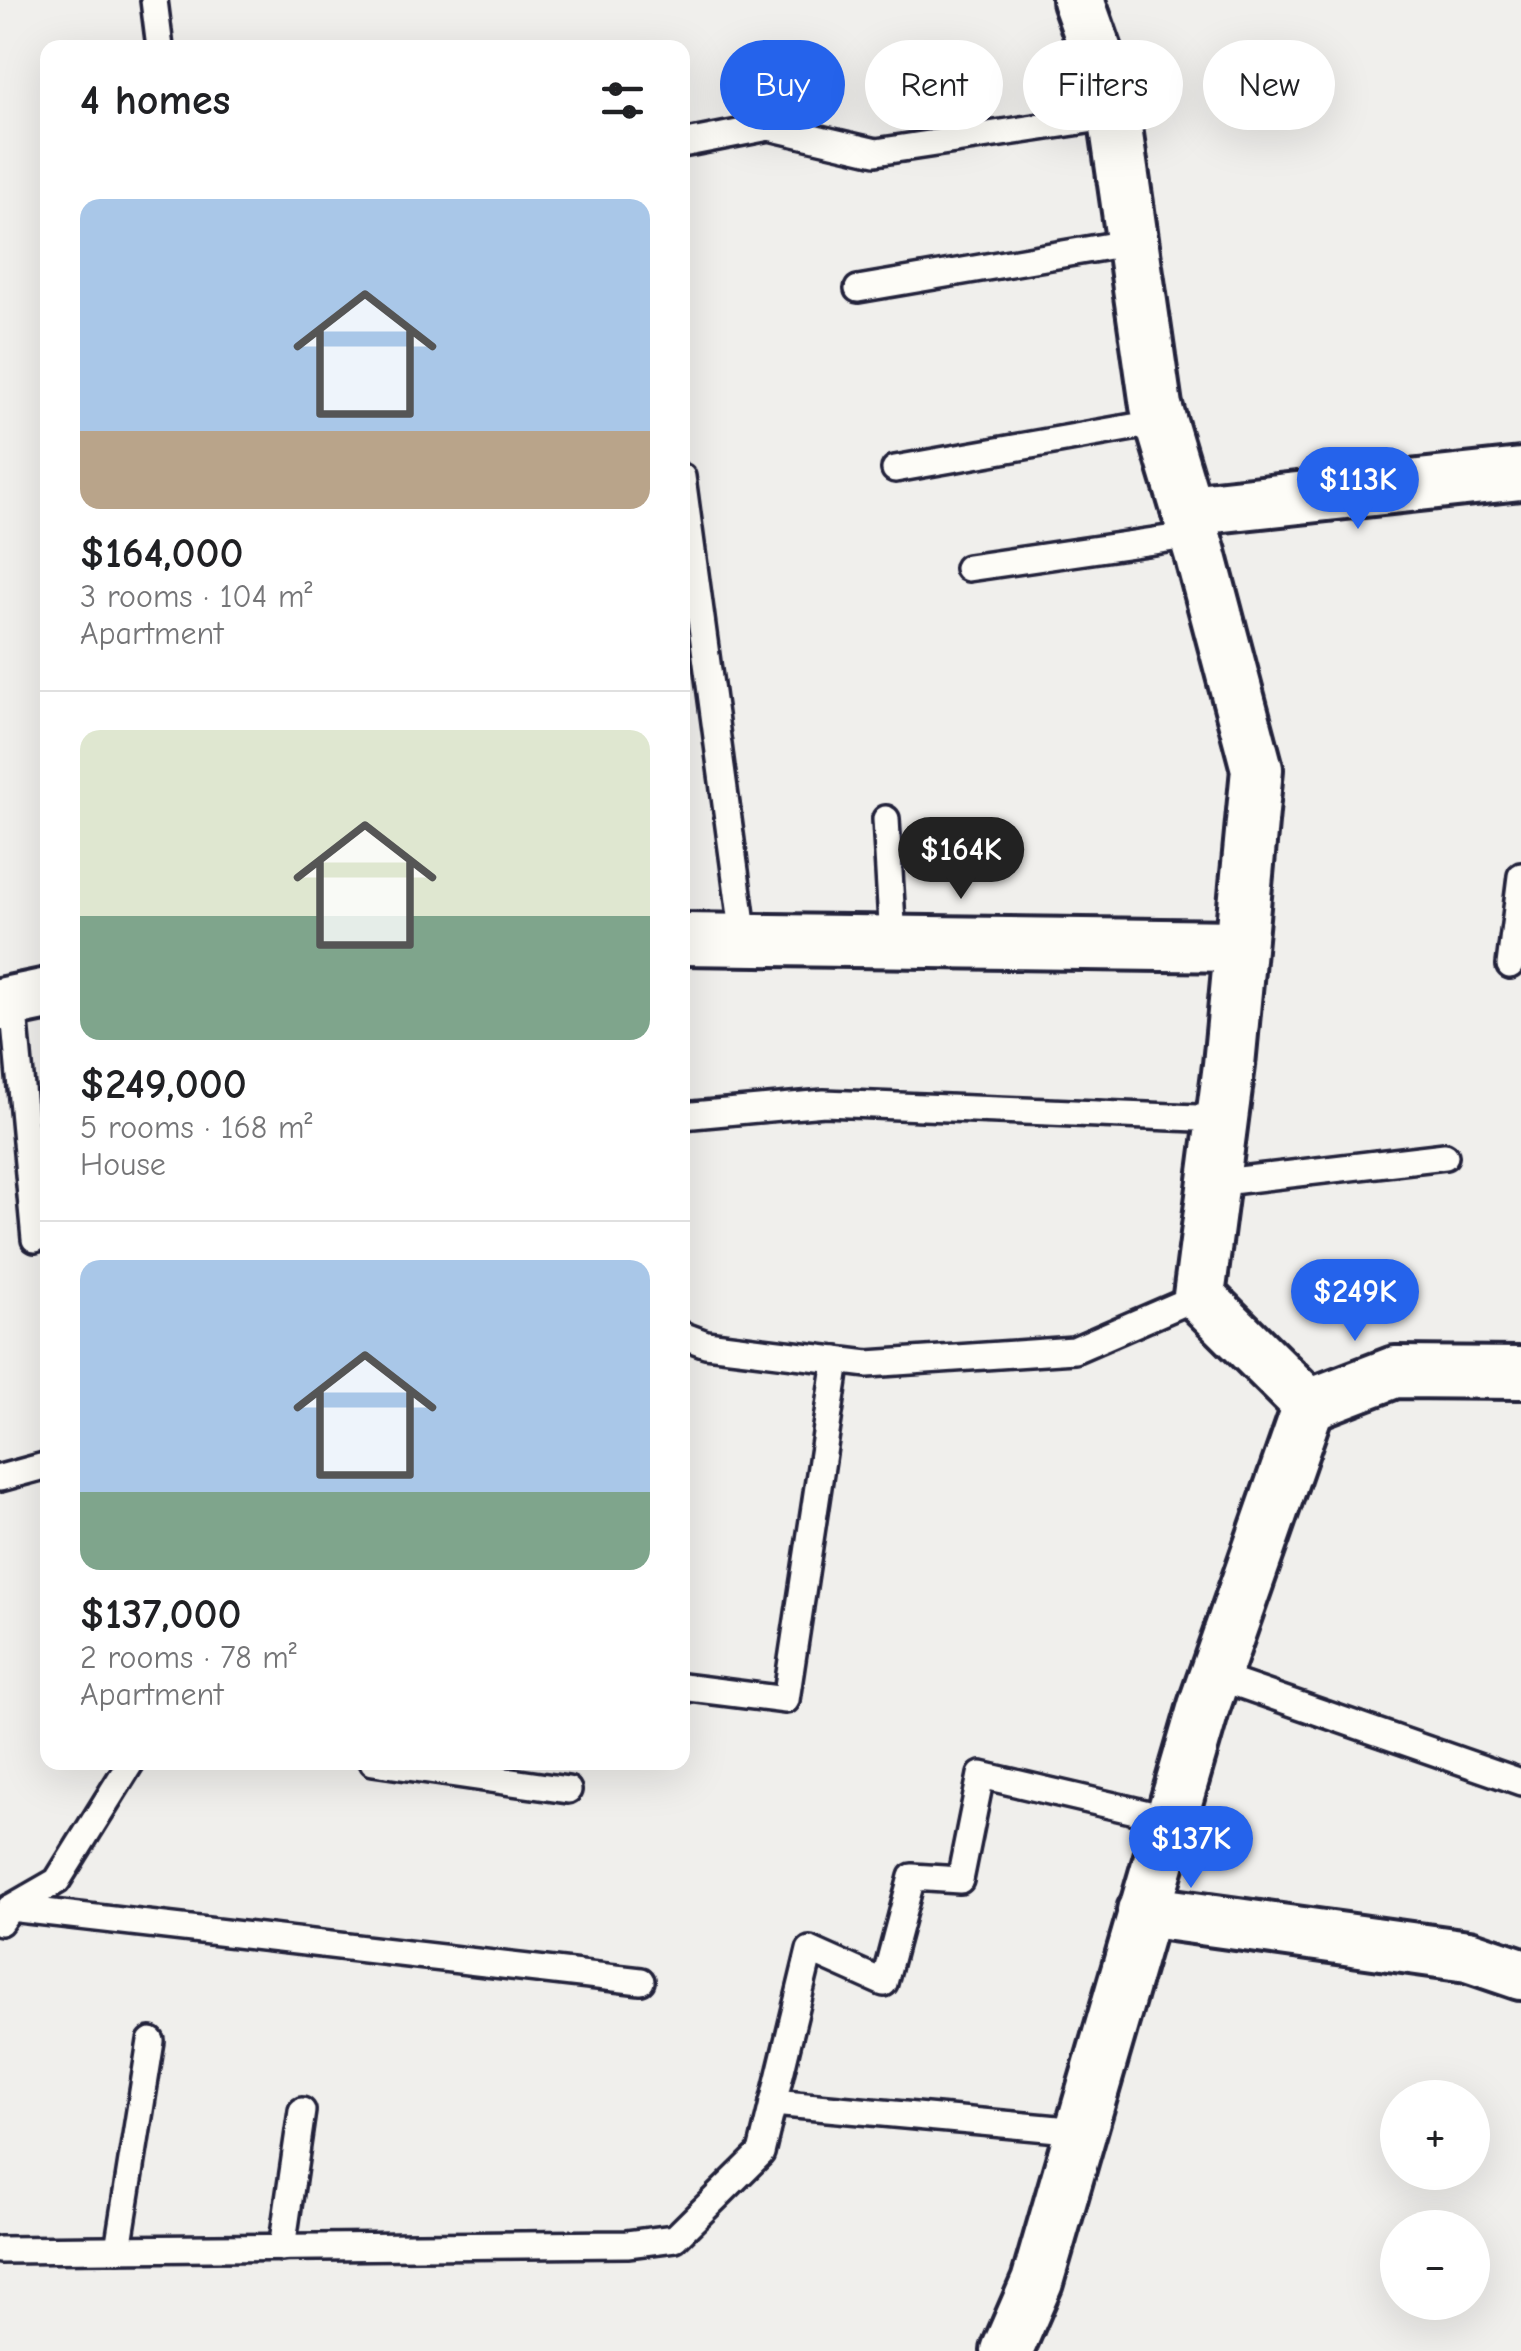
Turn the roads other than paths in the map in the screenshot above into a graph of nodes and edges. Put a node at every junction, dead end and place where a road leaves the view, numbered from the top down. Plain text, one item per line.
1 (154, 0) edge
2 (1078, 0) edge
3 (159, 40) edge
4 (1092, 40) edge
5 (1023, 130) edge
6 (1116, 130) edge
7 (690, 143) edge
8 (1132, 242) junction
9 (858, 288) dead end
10 (1160, 422) junction
11 (895, 468) dead end
12 (1521, 474) edge
13 (1191, 523) junction
14 (690, 536) edge
15 (968, 568) dead end
16 (886, 819) dead end
17 (1521, 876) edge
18 (744, 938) junction
19 (690, 940) edge
20 (893, 941) junction
21 (1240, 946) junction
22 (1510, 965) dead end
23 (20, 1000) edge
24 (690, 1115) edge
25 (1222, 1120) junction
26 (1444, 1156) dead end
27 (1214, 1183) junction
28 (34, 1239) dead end
29 (1199, 1296) junction
30 (690, 1338) edge
31 (837, 1360) junction
32 (1521, 1372) edge
33 (1309, 1405) junction
34 (40, 1467) edge
35 (0, 1478) edge
36 (1215, 1676) junction
37 (690, 1688) edge
38 (126, 1770) edge
39 (429, 1770) edge
40 (1521, 1782) edge
41 (568, 1790) dead end
42 (1170, 1819) junction
43 (1143, 1911) junction
44 (5, 1915) edge
45 (1521, 1974) edge
46 (641, 1982) dead end
47 (152, 2041) dead end
48 (773, 2103) junction
49 (302, 2111) dead end
50 (1080, 2131) junction
51 (282, 2248) junction
52 (118, 2249) junction
53 (0, 2250) edge
54 (1007, 2351) edge

1 - 3 lane
2 - 4 street
5 - 7 lane
6 - 8 street
8 - 9 lane
8 - 10 street
10 - 11 lane
10 - 13 street
12 - 13 street
13 - 15 lane
13 - 21 street
14 - 18 lane
16 - 20 lane
17 - 22 lane
18 - 19 street
18 - 20 street
20 - 21 street
21 - 25 street
23 - 28 lane
24 - 25 lane
25 - 27 street
26 - 27 lane
27 - 29 street
29 - 31 lane
29 - 33 street
30 - 31 lane
31 - 37 lane
32 - 33 street
33 - 36 street
34 - 35 lane
36 - 40 lane
36 - 42 street
38 - 44 lane
39 - 41 lane
42 - 43 street
42 - 48 lane
43 - 45 street
43 - 50 street
44 - 46 lane
47 - 52 lane
48 - 50 lane
48 - 51 lane
49 - 51 lane
50 - 54 street
51 - 52 lane
52 - 53 lane

